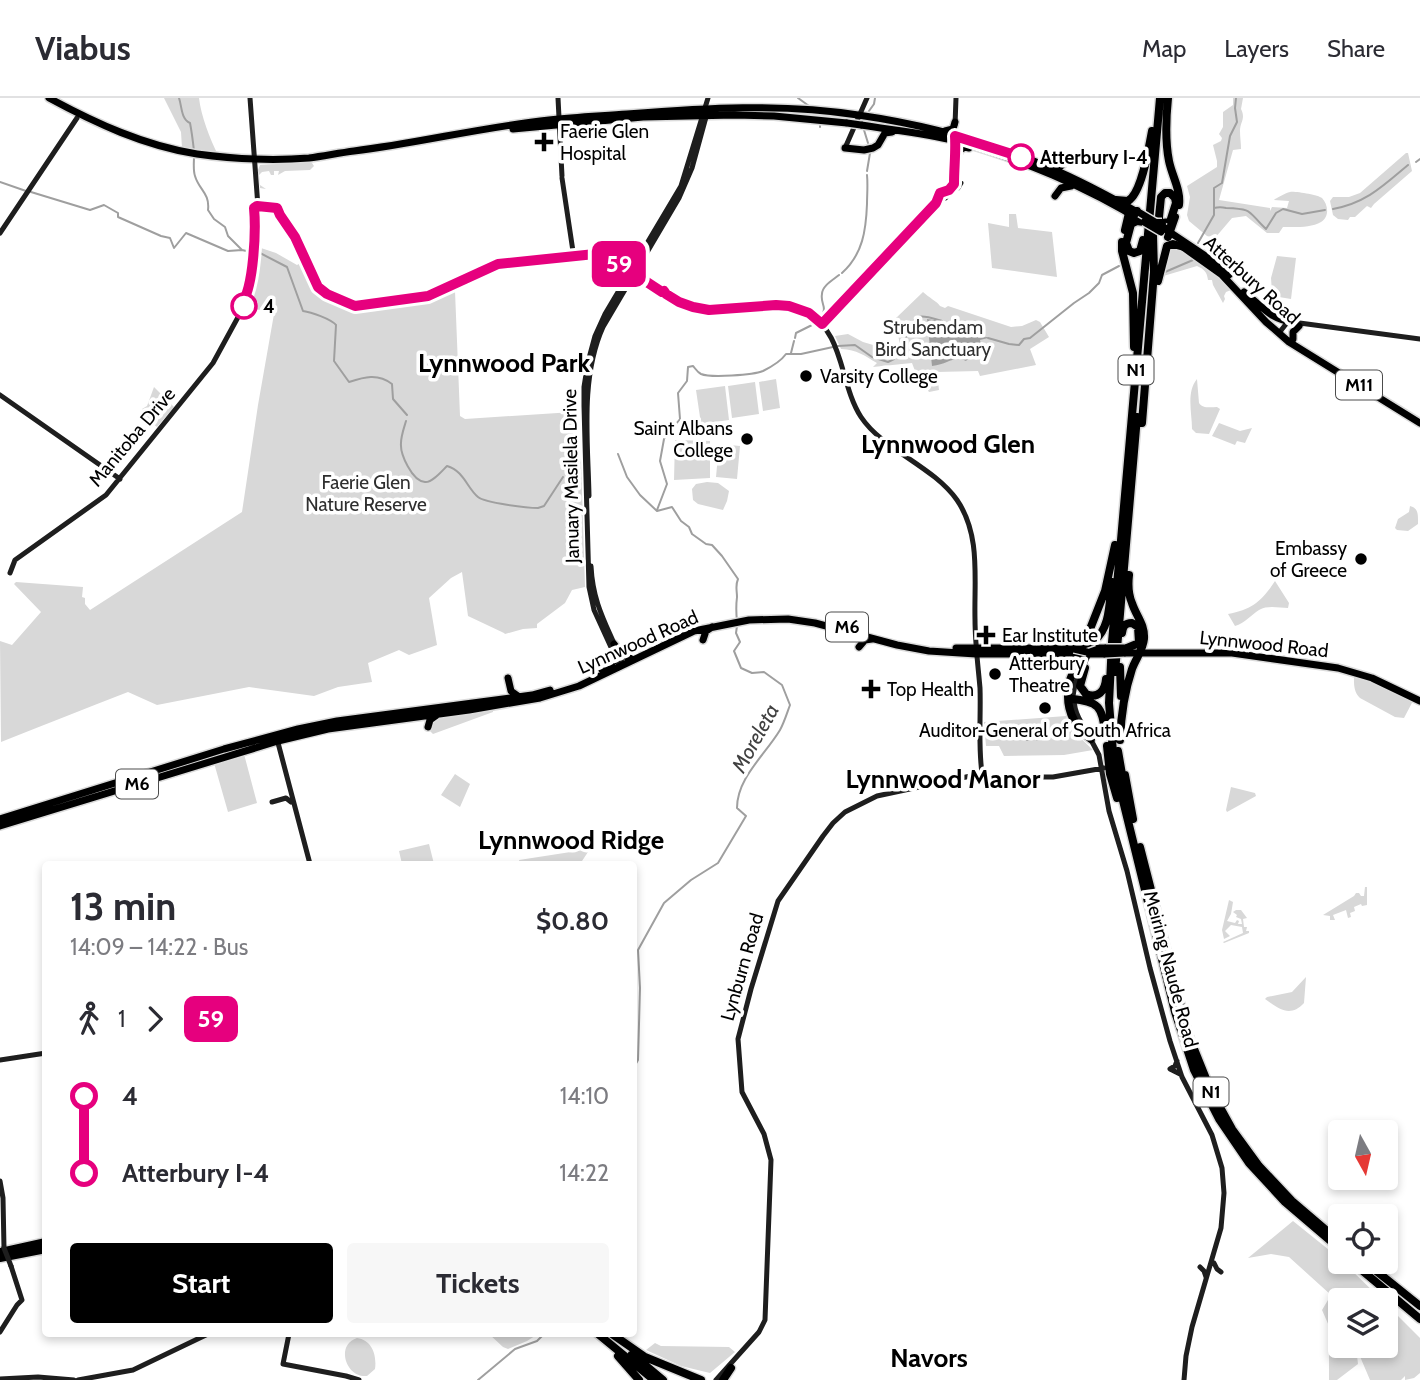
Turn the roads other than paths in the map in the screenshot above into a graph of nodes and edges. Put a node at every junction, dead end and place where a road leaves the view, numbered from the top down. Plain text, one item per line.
1 (47, 98) edge
2 (250, 98) edge
3 (558, 98) edge
4 (711, 98) edge
5 (868, 98) edge
6 (958, 98) edge
7 (1162, 98) edge
8 (723, 108) junction
9 (706, 112) junction
10 (860, 115) junction
11 (76, 117) junction
12 (559, 122) junction
13 (957, 123) junction
14 (860, 125) junction
15 (934, 130) junction
16 (1152, 130) junction
17 (903, 131) junction
18 (957, 140) junction
19 (967, 140) junction
20 (849, 145) junction
21 (188, 153) junction
22 (1004, 157) junction
23 (1068, 159) dead end
24 (254, 160) junction
25 (955, 161) junction
26 (1049, 167) junction
27 (1075, 186) junction
28 (1055, 196) dead end
29 (1116, 200) junction
30 (257, 208) junction
31 (1138, 217) junction
32 (1162, 230) junction
33 (0, 233) edge
34 (571, 235) junction
35 (1184, 247) junction
36 (1146, 253) junction
37 (583, 255) junction
38 (647, 255) junction
39 (574, 257) junction
40 (618, 268) junction
41 (632, 274) junction
42 (643, 279) junction
43 (619, 291) junction
44 (1153, 292) junction
45 (1244, 292) junction
46 (664, 294) junction
47 (1292, 322) junction
48 (822, 324) junction
49 (1150, 325) junction
50 (1300, 327) junction
51 (1281, 333) junction
52 (1293, 339) junction
53 (1420, 341) edge
54 (1134, 351) junction
55 (0, 395) edge
56 (1420, 420) edge
57 (120, 479) junction
58 (1119, 514) junction
59 (1132, 545) junction
60 (1117, 551) junction
61 (10, 573) dead end
62 (1109, 610) junction
63 (1121, 614) junction
64 (749, 618) junction
65 (731, 620) junction
66 (720, 625) junction
67 (876, 639) junction
68 (703, 640) dead end
69 (614, 644) junction
70 (859, 647) dead end
71 (1072, 649) junction
72 (1095, 650) junction
73 (1125, 650) junction
74 (976, 651) junction
75 (1141, 651) junction
76 (613, 653) junction
77 (1230, 653) junction
78 (630, 657) junction
79 (621, 664) junction
80 (1085, 668) junction
81 (602, 671) junction
82 (508, 678) dead end
83 (506, 688) dead end
84 (510, 699) junction
85 (1073, 699) junction
86 (1420, 699) edge
87 (477, 702) junction
88 (441, 713) junction
89 (428, 727) dead end
90 (328, 730) junction
91 (1091, 739) junction
92 (275, 740) junction
93 (1121, 740) junction
94 (199, 764) junction
95 (169, 767) junction
96 (1102, 769) junction
97 (981, 774) junction
98 (288, 782) junction
99 (297, 785) dead end
100 (272, 802) dead end
101 (291, 802) junction
102 (0, 819) edge
103 (1133, 819) junction
104 (0, 826) edge
105 (308, 861) edge
106 (308, 861) edge
107 (1146, 895) junction
108 (42, 1054) edge
109 (0, 1060) edge
110 (0, 1181) edge
111 (1328, 1232) edge
112 (1328, 1239) edge
113 (42, 1243) edge
114 (2, 1250) edge
115 (42, 1250) edge
116 (767, 1256) junction
117 (0, 1258) edge
118 (1214, 1263) junction
119 (1200, 1267) dead end
120 (1221, 1272) dead end
121 (1368, 1274) edge
122 (1370, 1274) edge
123 (1382, 1274) edge
124 (1206, 1280) junction
125 (1420, 1304) edge
126 (1420, 1313) edge
127 (1420, 1319) edge
128 (763, 1326) junction
129 (0, 1332) edge
130 (1191, 1334) junction
131 (202, 1337) edge
132 (288, 1337) edge
133 (601, 1337) edge
134 (602, 1337) edge
135 (613, 1337) edge
136 (615, 1337) edge
137 (749, 1349) junction
138 (732, 1368) joint
139 (0, 1379) edge
140 (68, 1380) edge
141 (77, 1380) edge
142 (86, 1380) edge
143 (359, 1380) edge
144 (639, 1380) edge
145 (654, 1380) edge
146 (663, 1380) edge
147 (701, 1380) edge
148 (719, 1380) edge
149 (1184, 1380) edge

1 - 11 main road, Atterbury Road / M11
1 - 21 main road, Atterbury Road / M11
2 - 24 street, Manitoba Drive
3 - 12 street
4 - 8 main road
4 - 9 street, January Masilela Drive
5 - 10 street
6 - 13 street
7 - 16 highway
7 - 32 highway, N1
7 - 32 highway
7 - 36 highway, N1
8 - 9 main road, Atterbury Road / M11
8 - 10 main road, Atterbury Road / M11
9 - 12 main road, Atterbury Road / M11
9 - 14 main road, Atterbury Road / M11, bridge
9 - 38 street, January Masilela Drive
9 - 41 street, January Masilela Drive
10 - 15 main road, Atterbury Road / M11
10 - 20 street
11 - 21 main road, Atterbury Road / M11
11 - 33 street
12 - 24 main road, Atterbury Road / M11
12 - 34 street
13 - 15 main road
13 - 18 street
13 - 19 main road
14 - 17 main road, Atterbury Road / M11
14 - 20 main road
15 - 18 main road, Atterbury Road / M11
16 - 29 highway
16 - 31 highway
17 - 18 main road, Atterbury Road / M11
17 - 20 main road
18 - 19 main road, Atterbury Road / M11
18 - 22 main road, Atterbury Road / M11
18 - 25 street
19 - 26 main road, Atterbury Road / M11
21 - 24 main road, Atterbury Road / M11
22 - 25 main road
22 - 27 main road, Atterbury Road / M11
23 - 26 main road
24 - 30 street, Manitoba Drive
25 - 48 street
26 - 29 main road, Atterbury Road / M11
27 - 28 main road
27 - 31 main road, Atterbury Road / M11
29 - 31 main road, Atterbury Road / M11
30 - 39 street
30 - 57 street, Manitoba Drive
31 - 32 main road, Atterbury Road / M11, bridge
31 - 54 highway
32 - 35 main road, Atterbury Road / M11
32 - 44 highway
32 - 44 highway
32 - 45 main road, Atterbury Road / M11
32 - 63 highway, N1
34 - 37 street
34 - 39 street
35 - 49 highway
35 - 51 main road, Atterbury Road / M11
36 - 54 highway
36 - 72 highway, N1
37 - 39 street
37 - 41 street
38 - 41 street, January Masilela Drive
38 - 42 street
39 - 40 street
40 - 41 street
40 - 43 street
41 - 42 street
41 - 43 street, January Masilela Drive
41 - 46 street
41 - 69 street, January Masilela Drive
42 - 46 street
43 - 76 street, January Masilela Drive
44 - 49 highway
45 - 47 main road
45 - 51 main road, Atterbury Road / M11
46 - 48 street
47 - 51 street
47 - 53 street
48 - 74 street
49 - 59 highway
50 - 51 street
50 - 52 main road
50 - 53 street
51 - 52 main road, Atterbury Road / M11
51 - 56 main road, Atterbury Road / M11
52 - 56 main road, Atterbury Road / M11
54 - 58 highway
55 - 57 street
57 - 61 street, Manitoba Drive
58 - 60 highway
58 - 91 highway
59 - 63 highway
59 - 75 highway
60 - 62 highway
60 - 72 highway
62 - 72 highway
62 - 80 highway
63 - 103 highway, N1
64 - 65 main road, Lynnwood Road / M6
64 - 67 main road, Lynnwood Road / M6
64 - 74 main road, Lynnwood Road / M6
65 - 66 main road, Lynnwood Road / M6
65 - 78 main road, Lynnwood Road / M6
66 - 68 main road
66 - 79 main road, Lynnwood Road / M6
67 - 70 main road
67 - 74 main road, Lynnwood Road / M6
69 - 78 main road
69 - 79 street, January Masilela Drive
71 - 72 highway, bridge
71 - 72 main road, Lynnwood Road / M6, bridge
71 - 74 main road, Lynnwood Road / M6
71 - 74 main road, Lynnwood Road / M6
72 - 73 main road, Lynnwood Road / M6, bridge
72 - 80 street
72 - 85 street
72 - 107 highway, N1
73 - 75 main road, Lynnwood Road / M6
73 - 93 highway
74 - 97 street
75 - 77 main road, Lynnwood Road / M6
75 - 93 highway
76 - 79 street, January Masilela Drive
76 - 81 main road
77 - 86 main road, Lynnwood Road / M6
77 - 86 main road, Lynnwood Road / M6
78 - 79 main road, Lynnwood Road / M6
79 - 81 main road, Lynnwood Road / M6
79 - 84 main road, Lynnwood Road / M6
80 - 85 street
81 - 84 main road, Lynnwood Road / M6
82 - 84 main road
83 - 87 main road
84 - 87 main road, Lynnwood Road / M6
84 - 88 main road, Lynnwood Road / M6
85 - 91 street, Meiring Naude Road
85 - 96 street, Meiring Naude Road
85 - 107 highway
87 - 92 main road, Lynnwood Road / M6
88 - 89 main road
88 - 90 main road, Lynnwood Road / M6
90 - 92 main road, Lynnwood Road / M6
90 - 92 main road
91 - 96 street, Meiring Naude Road
92 - 94 main road, Lynnwood Road / M6
92 - 95 main road, Lynnwood Road / M6
92 - 98 street
92 - 101 street
93 - 103 highway
94 - 95 main road
94 - 104 main road, Lynnwood Road / M6
95 - 102 main road, Lynnwood Road / M6
96 - 97 street, Lynburn Road
96 - 118 street, Meiring Naude Road
96 - 124 street, Meiring Naude Road
97 - 116 street, Lynburn Road
98 - 99 street
98 - 105 street
100 - 101 street
101 - 106 street
103 - 111 highway, N1
107 - 112 highway, N1
108 - 109 street
110 - 114 street
113 - 114 highway
114 - 129 street, bridge
115 - 117 highway
116 - 128 street
116 - 137 street
118 - 120 street
118 - 130 street, Meiring Naude Road
119 - 124 street
121 - 127 highway
122 - 126 highway
123 - 125 highway
124 - 130 street, Meiring Naude Road
128 - 137 street
128 - 148 street
130 - 149 street, Meiring Naude Road
131 - 142 street
132 - 143 street
133 - 144 highway
134 - 145 highway
135 - 146 highway
136 - 147 highway
137 - 138 street
137 - 148 street
138 - 148 highway
139 - 140 street
140 - 141 street
141 - 142 street

